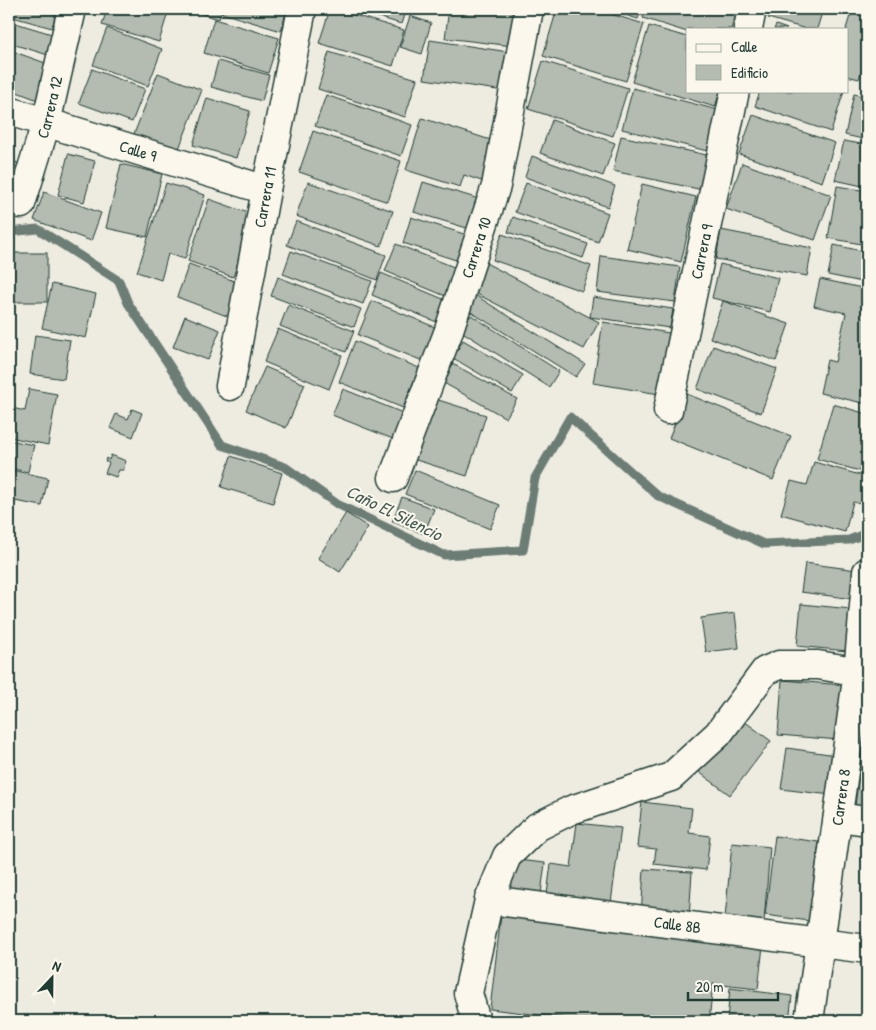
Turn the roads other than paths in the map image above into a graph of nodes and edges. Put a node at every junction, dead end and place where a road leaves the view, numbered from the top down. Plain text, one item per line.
1 (72, 9) edge
2 (302, 9) edge
3 (529, 9) edge
4 (752, 9) edge
5 (748, 28) edge
6 (735, 92) edge
7 (9, 111) edge
8 (46, 123) junction
9 (266, 190) junction
10 (21, 204) dead end
11 (230, 386) dead end
12 (668, 410) dead end
13 (393, 478) dead end
14 (867, 572) edge
15 (862, 673) edge
16 (838, 817) junction
17 (867, 821) edge
18 (489, 900) junction
19 (819, 942) junction
20 (867, 949) edge
21 (476, 1021) edge
22 (809, 1021) edge

1 - 8 street, Carrera 12
2 - 9 street, Carrera 11
3 - 13 street, Carrera 10
4 - 5 street
6 - 12 street, Carrera 9
7 - 8 street, Calle 9
8 - 9 street, Calle 9
8 - 10 street, Carrera 12
9 - 11 street, Carrera 11
14 - 15 street, Carrera 8
15 - 16 street, Carrera 8
15 - 18 street
16 - 17 street
16 - 19 street, Carrera 8
18 - 19 street, Calle 8B
18 - 21 street
19 - 20 street, Calle 8B
19 - 22 street, Carrera 8

